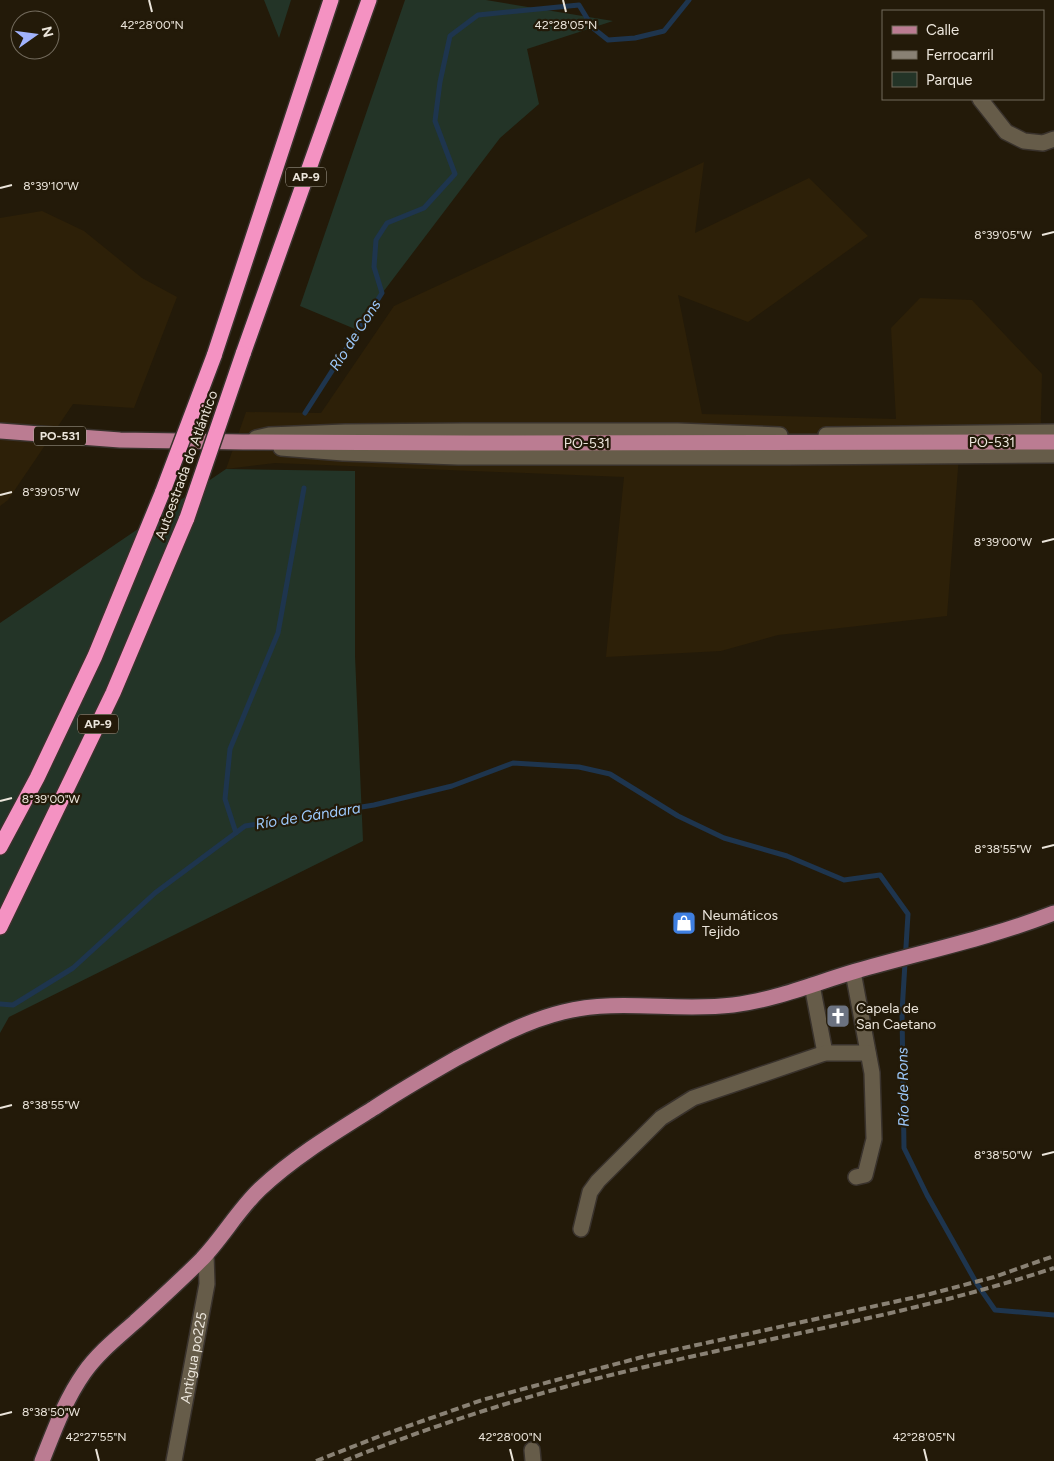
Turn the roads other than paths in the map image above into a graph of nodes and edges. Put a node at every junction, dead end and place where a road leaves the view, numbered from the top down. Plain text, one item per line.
1 (331, 0) edge
2 (369, 0) edge
3 (981, 100) edge
4 (1054, 139) edge
5 (0, 431) edge
6 (1054, 432) edge
7 (267, 441) junction
8 (243, 442) junction
9 (1054, 442) edge
10 (1054, 455) edge
11 (0, 848) edge
12 (1054, 913) edge
13 (0, 927) edge
14 (853, 972) junction
15 (812, 985) junction
16 (824, 1053) junction
17 (868, 1053) junction
18 (856, 1177) dead end
19 (581, 1230) dead end
20 (206, 1255) junction
21 (42, 1461) edge
22 (174, 1461) edge

1 - 11 highway, Autoestrada do Atlántico / AP-9, bridge
2 - 13 highway, Autoestrada do Atlántico / AP-9, bridge
3 - 4 street
5 - 8 main road, PO-531 / PO-531
6 - 7 street, PO-531
7 - 8 street
7 - 10 street, PO-531
8 - 9 main road, PO-531
12 - 14 main road
14 - 15 main road
14 - 17 street
15 - 16 street
15 - 20 main road
16 - 17 street
16 - 19 street
17 - 18 street
20 - 21 main road
20 - 22 street, Antigua po225

